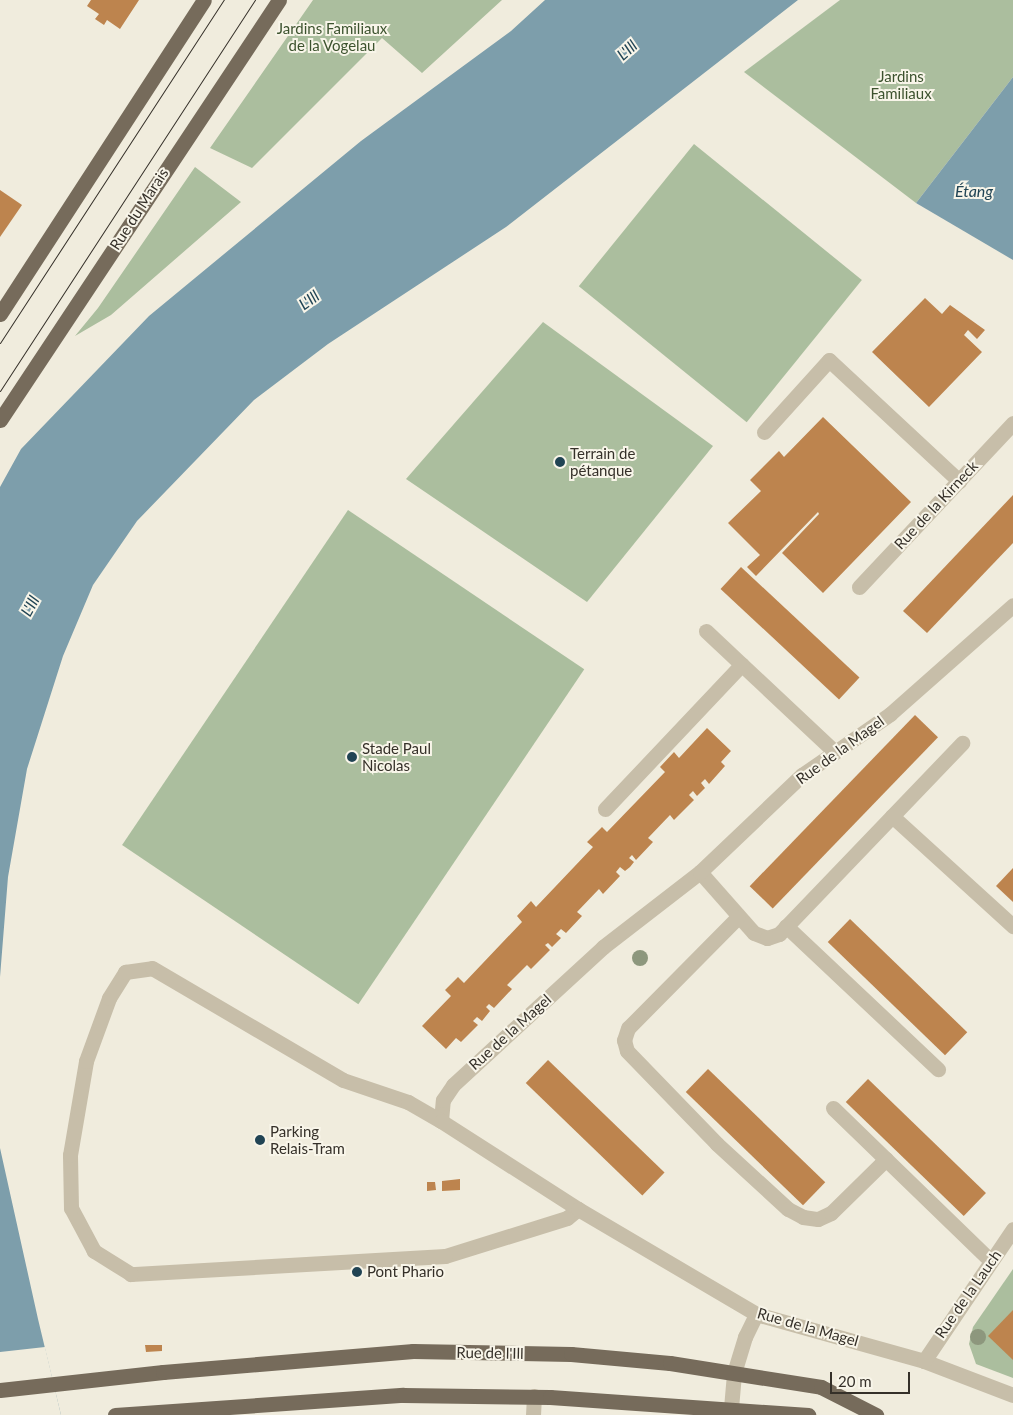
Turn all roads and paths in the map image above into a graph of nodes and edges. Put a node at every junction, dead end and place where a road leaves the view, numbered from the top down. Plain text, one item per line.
1 (204, 0) edge
2 (279, 0) edge
3 (0, 314) edge
4 (0, 420) edge
5 (1013, 424) edge
6 (764, 432) dead end
7 (958, 481) junction
8 (859, 586) dead end
9 (1013, 605) edge
10 (706, 631) dead end
11 (742, 664) junction
12 (962, 743) dead end
13 (834, 751) junction
14 (604, 810) dead end
15 (892, 816) junction
16 (700, 872) junction
17 (738, 917) junction
18 (786, 926) junction
19 (1013, 926) edge
20 (938, 1069) dead end
21 (833, 1108) dead end
22 (442, 1121) junction
23 (886, 1159) junction
24 (578, 1209) junction
25 (1013, 1229) edge
26 (991, 1261) junction
27 (756, 1314) junction
28 (924, 1361) junction
29 (734, 1373) junction
30 (0, 1390) edge
31 (1013, 1395) edge
32 (534, 1396) junction
33 (731, 1408) junction
34 (115, 1415) edge
35 (533, 1415) edge
36 (808, 1415) edge
37 (876, 1415) edge

1 - 3 main road
2 - 4 main road, Rue du Marais
5 - 7 street, Rue de la Kirneck
6 - 7 street
7 - 8 street, Rue de la Kirneck
9 - 13 street, Rue de la Magel
10 - 11 street
11 - 13 street
11 - 14 street
12 - 15 street
13 - 16 street, Rue de la Magel
15 - 18 street
15 - 19 street
16 - 17 street
16 - 22 street, Rue de la Magel
17 - 18 street
17 - 23 street
18 - 20 street
21 - 23 street
22 - 24 street, Rue de la Magel
22 - 24 street
23 - 26 street
24 - 27 street, Rue de la Magel
25 - 26 street, Rue de la Lauch
26 - 28 street, Rue de la Lauch
27 - 28 street, Rue de la Magel
27 - 29 street
28 - 31 street
29 - 30 main road, Rue de l'Ill
29 - 33 street
29 - 37 main road, Rue de l'Ill
32 - 33 main road
32 - 34 main road
32 - 35 street
33 - 36 main road

